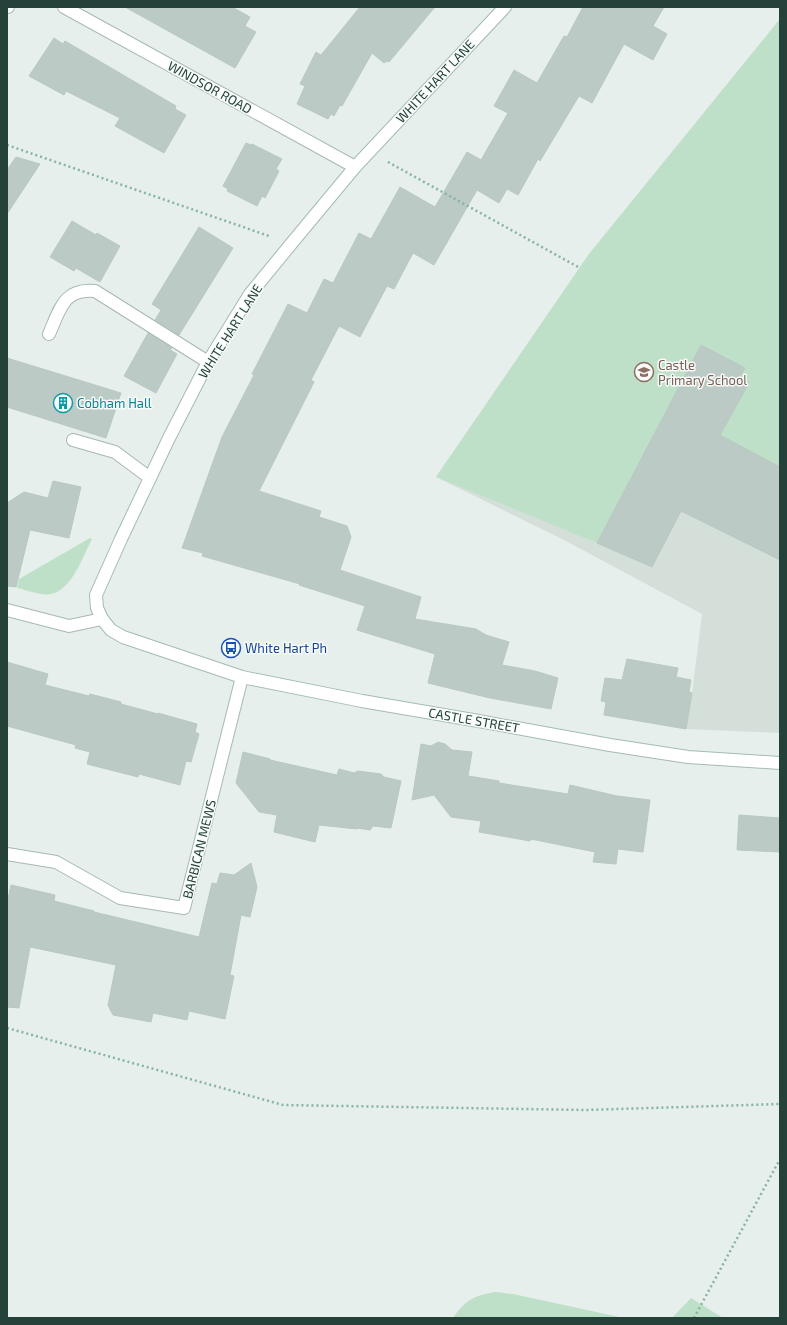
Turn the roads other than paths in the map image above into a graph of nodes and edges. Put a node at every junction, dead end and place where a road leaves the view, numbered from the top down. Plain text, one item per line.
1 (64, 7) edge
2 (505, 7) edge
3 (356, 167) junction
4 (49, 334) dead end
5 (208, 362) junction
6 (73, 440) dead end
7 (150, 478) junction
8 (7, 610) edge
9 (102, 619) junction
10 (172, 653) joint
11 (242, 677) junction
12 (780, 763) edge
13 (7, 854) edge

1 - 3 street, WINDSOR ROAD
2 - 3 street, WHITE HART LANE
3 - 5 street, WHITE HART LANE
4 - 5 street
5 - 7 street, WHITE HART LANE
6 - 7 street
7 - 9 street, WHITE HART LANE
8 - 9 street
9 - 10 street, WHITE HART LANE
10 - 11 street, CASTLE STREET
11 - 12 street, CASTLE STREET
11 - 13 street, BARBICAN MEWS

